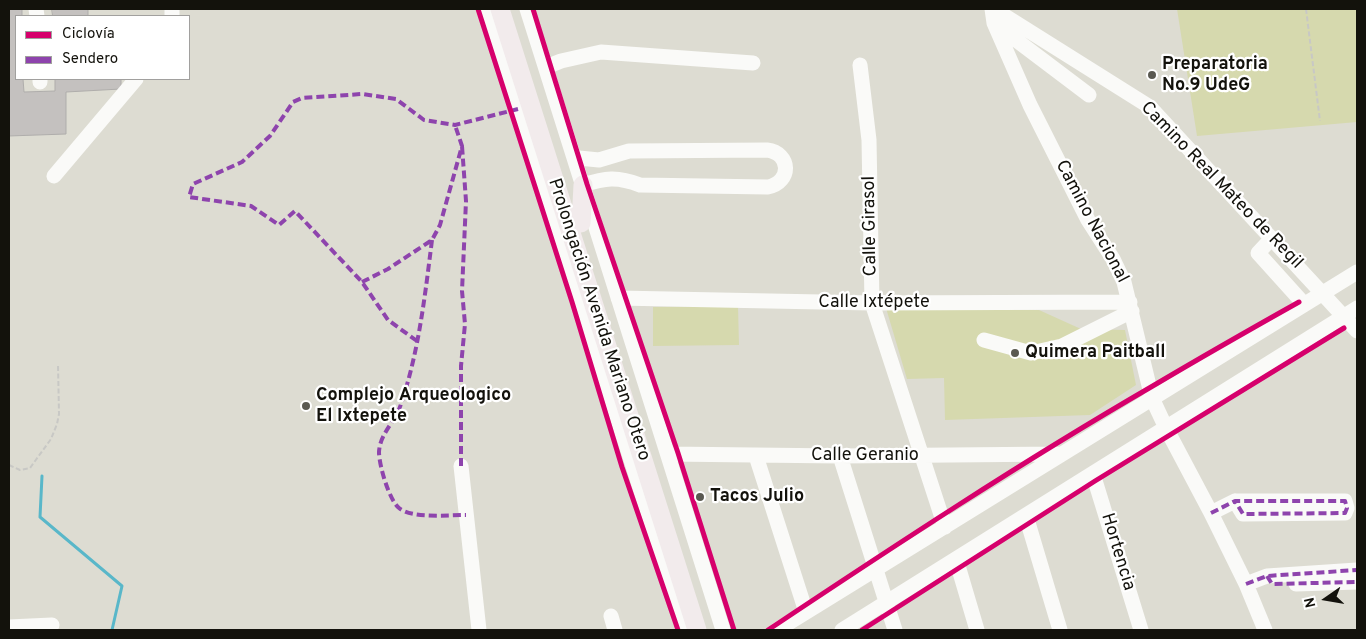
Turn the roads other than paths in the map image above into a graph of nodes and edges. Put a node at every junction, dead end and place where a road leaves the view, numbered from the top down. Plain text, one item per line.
1 (487, 9) edge
2 (500, 9) edge
3 (513, 9) edge
4 (528, 9) edge
5 (993, 13) edge
6 (753, 62) dead end
7 (860, 65) dead end
8 (546, 67) junction
9 (135, 80) edge
10 (1088, 95) dead end
11 (574, 156) junction
12 (54, 176) dead end
13 (583, 185) junction
14 (546, 197) junction
15 (575, 225) junction
16 (1272, 238) junction
17 (1357, 272) edge
18 (1323, 292) junction
19 (618, 298) junction
20 (872, 304) junction
21 (1304, 304) junction
22 (1131, 307) junction
23 (1351, 312) edge
24 (1357, 331) edge
25 (984, 340) dead end
26 (1152, 398) junction
27 (1166, 428) junction
28 (668, 454) junction
29 (1062, 454) junction
30 (922, 455) junction
31 (756, 456) junction
32 (840, 456) junction
33 (461, 466) dead end
34 (1093, 474) junction
35 (1292, 507) dead end
36 (1212, 513) junction
37 (1026, 516) junction
38 (944, 526) junction
39 (956, 559) junction
40 (876, 569) junction
41 (1357, 570) edge
42 (1331, 577) junction
43 (1357, 582) edge
44 (1246, 584) junction
45 (886, 603) junction
46 (806, 612) junction
47 (52, 625) dead end
48 (9, 627) edge
49 (478, 630) edge
50 (686, 630) edge
51 (697, 630) edge
52 (709, 630) edge
53 (723, 630) edge
54 (777, 630) edge
55 (842, 630) edge
56 (895, 630) edge
57 (977, 630) edge
58 (1060, 630) edge
59 (1141, 630) edge
60 (1265, 630) edge

1 - 14 street, Prolongación Avenida Mariano Otero
2 - 15 main road, Prolongación Avenida Mariano Otero
3 - 15 main road, Prolongación Avenida Mariano Otero
4 - 8 street, Prolongación Avenida Mariano Otero
5 - 10 street
5 - 16 street, Camino Real Mateo de Regil
5 - 22 street, Camino Nacional
6 - 8 street
7 - 20 street, Calle Girasol
8 - 11 street, Prolongación Avenida Mariano Otero
9 - 12 street
11 - 13 street, Prolongación Avenida Mariano Otero
11 - 13 street
13 - 15 main road
13 - 19 street, Prolongación Avenida Mariano Otero
14 - 15 main road
14 - 50 street, Prolongación Avenida Mariano Otero
15 - 51 main road, Prolongación Avenida Mariano Otero
15 - 52 main road, Prolongación Avenida Mariano Otero
16 - 18 street, Camino Real Mateo de Regil
16 - 21 street
17 - 18 street
18 - 21 street
18 - 23 street, Camino Real Mateo de Regil
19 - 20 street, Calle Ixtépete
19 - 28 street, Prolongación Avenida Mariano Otero
20 - 22 street, Calle Ixtépete
20 - 30 street, Calle Girasol
21 - 26 street
22 - 25 street
22 - 26 street, Camino Nacional
23 - 24 street, Camino Real Mateo de Regil
23 - 27 street
26 - 27 street, Camino Nacional
26 - 29 street
27 - 34 street
27 - 36 street, Camino Nacional
28 - 31 street, Calle Geranio
28 - 53 street, Prolongación Avenida Mariano Otero
29 - 30 street, Calle Geranio
29 - 38 street
30 - 32 street, Calle Geranio
30 - 38 street, Calle Girasol
31 - 32 street, Calle Geranio
31 - 46 street
32 - 40 street
33 - 49 street
34 - 37 street
34 - 59 street, Hortencia
35 - 36 street
36 - 44 street, Camino Nacional
37 - 39 street
37 - 58 street
38 - 40 street
39 - 45 street
39 - 57 street
40 - 45 street
40 - 46 street
41 - 42 street
42 - 43 street
42 - 44 street
44 - 60 street, Camino Nacional
45 - 55 street
45 - 56 street
46 - 54 street
47 - 48 street

